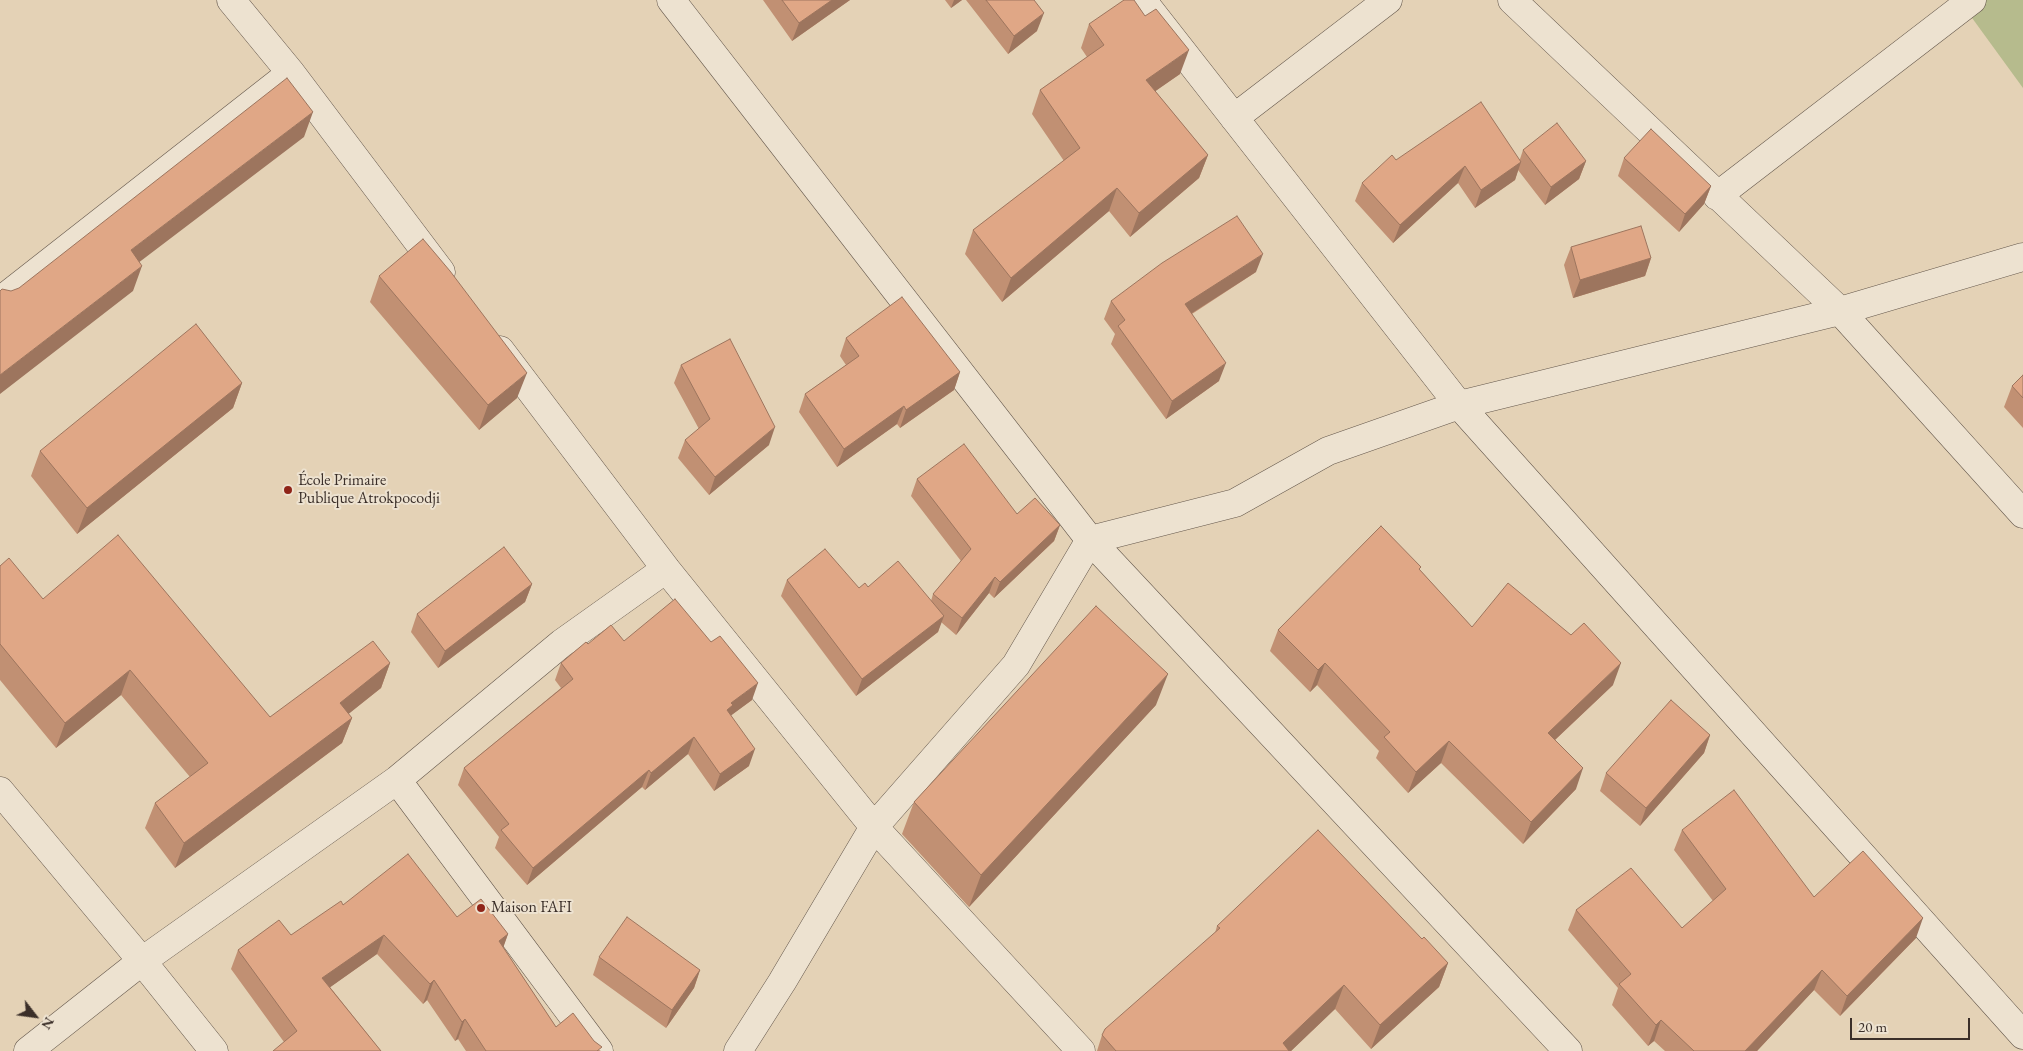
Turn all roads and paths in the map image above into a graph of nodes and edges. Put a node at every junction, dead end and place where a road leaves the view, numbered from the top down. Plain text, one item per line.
1 (231, 0) edge
2 (672, 0) edge
3 (1142, 0) edge
4 (1388, 0) edge
5 (1512, 0) edge
6 (1972, 0) edge
7 (291, 73) junction
8 (1234, 118) junction
9 (1717, 196) junction
10 (2023, 257) edge
11 (458, 293) edge
12 (2, 294) edge
13 (1840, 311) junction
14 (487, 333) edge
15 (1458, 405) junction
16 (2023, 514) edge
17 (1090, 540) junction
18 (666, 569) junction
19 (396, 780) junction
20 (0, 791) edge
21 (874, 828) junction
22 (142, 961) junction
23 (2023, 1036) edge
24 (28, 1051) edge
25 (214, 1051) edge
26 (599, 1051) edge
27 (738, 1051) edge
28 (1081, 1051) edge
29 (1568, 1051) edge

1 - 7 street
2 - 17 street
3 - 8 street
4 - 8 street
5 - 9 street
6 - 9 street
7 - 11 street
7 - 12 street
8 - 15 street
9 - 13 street
10 - 13 street
13 - 15 street
13 - 16 street
14 - 18 street
15 - 17 street
15 - 23 street
17 - 21 street
17 - 29 street
18 - 19 street
18 - 21 street
19 - 22 street
19 - 26 street
20 - 22 street
21 - 27 street
21 - 28 street
22 - 24 street
22 - 25 street

